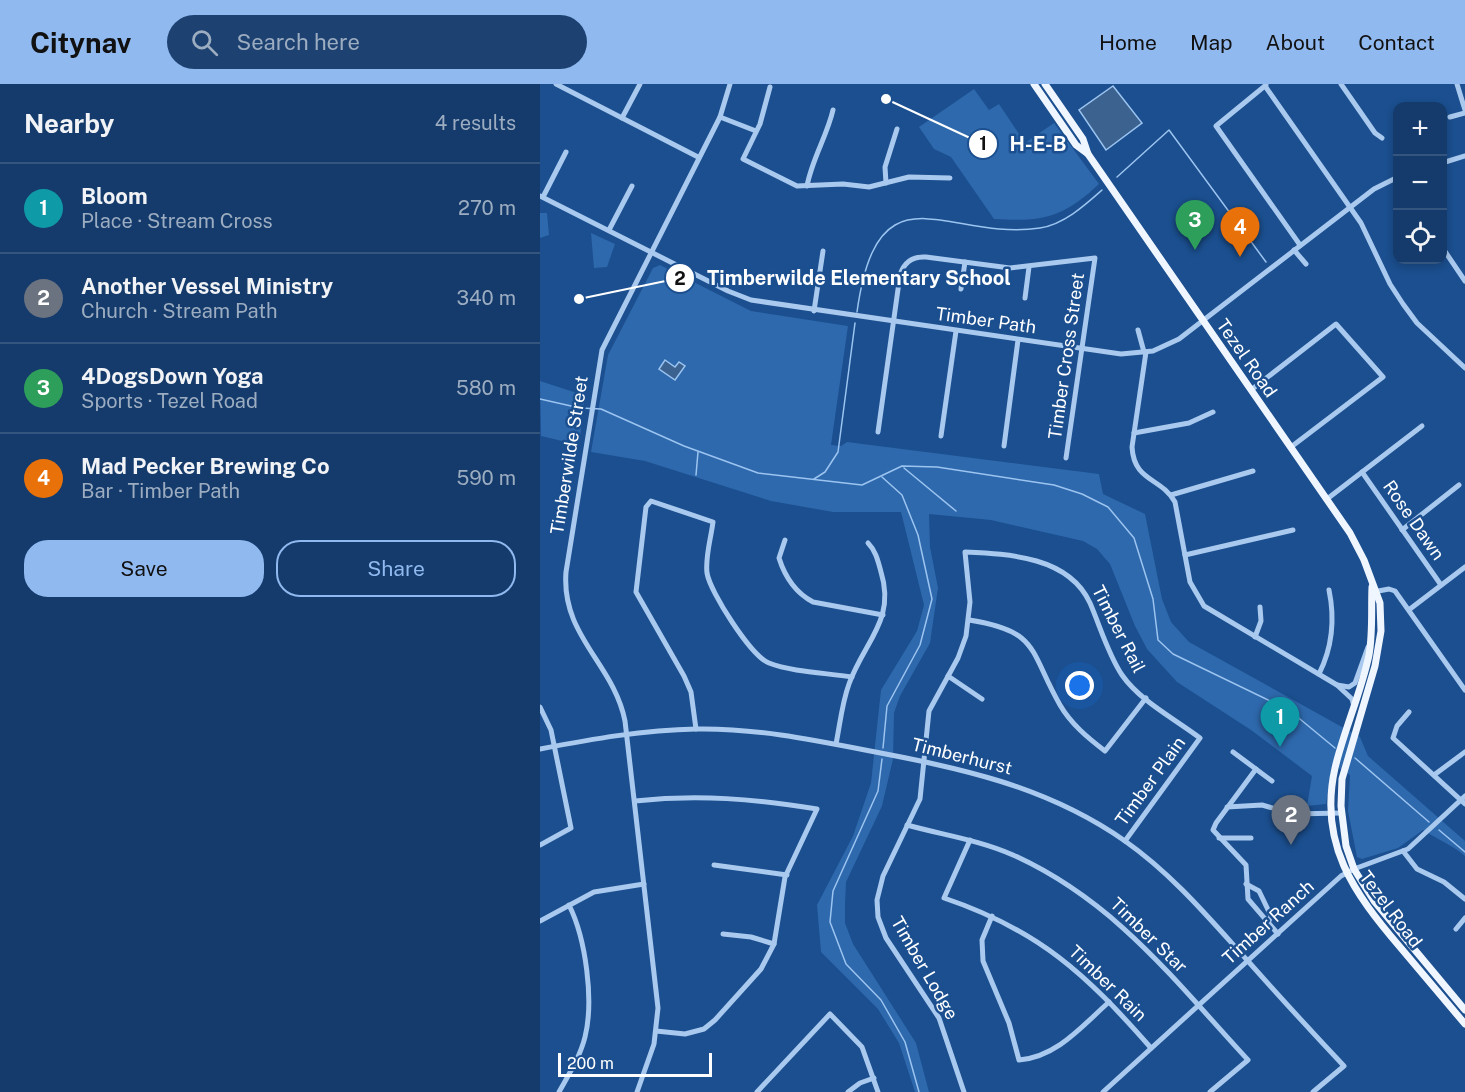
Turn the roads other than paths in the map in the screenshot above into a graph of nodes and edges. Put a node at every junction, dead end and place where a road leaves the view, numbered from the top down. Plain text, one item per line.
1 (556, 84) edge
2 (640, 84) edge
3 (730, 84) edge
4 (1034, 84) edge
5 (1045, 84) edge
6 (1341, 84) edge
7 (1457, 84) edge
8 (1266, 85) edge
9 (770, 87) dead end
10 (833, 110) dead end
11 (1465, 112) edge
12 (720, 117) junction
13 (1450, 117) dead end
14 (622, 118) junction
15 (897, 129) dead end
16 (756, 131) junction
17 (1382, 138) dead end
18 (566, 152) dead end
19 (1088, 154) junction
20 (1465, 156) edge
21 (698, 157) junction
22 (1447, 162) edge
23 (950, 178) dead end
24 (1393, 180) edge
25 (886, 183) junction
26 (632, 186) dead end
27 (807, 186) junction
28 (541, 196) edge
29 (1350, 207) junction
30 (609, 230) junction
31 (1297, 248) junction
32 (650, 251) junction
33 (823, 251) dead end
34 (1447, 253) edge
35 (965, 262) junction
36 (1306, 264) dead end
37 (1029, 267) junction
38 (1465, 281) edge
39 (961, 290) dead end
40 (1025, 298) dead end
41 (814, 311) junction
42 (1203, 321) junction
43 (893, 322) junction
44 (1138, 330) dead end
45 (956, 331) junction
46 (1018, 340) junction
47 (1082, 349) junction
48 (1145, 352) junction
49 (1465, 368) edge
50 (1251, 390) junction
51 (1213, 412) dead end
52 (1422, 426) dead end
53 (878, 432) dead end
54 (1134, 433) junction
55 (941, 436) dead end
56 (1004, 446) dead end
57 (1291, 447) junction
58 (1066, 458) dead end
59 (1253, 471) dead end
60 (1362, 472) junction
61 (1459, 484) dead end
62 (1171, 495) junction
63 (1327, 499) junction
64 (1293, 530) dead end
65 (1402, 530) junction
66 (785, 540) dead end
67 (868, 543) dead end
68 (965, 552) joint
69 (1185, 555) junction
70 (1465, 567) edge
71 (1441, 585) junction
72 (1329, 590) dead end
73 (1374, 592) junction
74 (1260, 607) dead end
75 (1410, 609) junction
76 (884, 615) junction
77 (969, 620) junction
78 (1256, 637) junction
79 (1371, 637) junction
80 (1319, 674) junction
81 (948, 676) junction
82 (852, 677) junction
83 (1337, 685) junction
84 (1465, 690) edge
85 (1146, 698) junction
86 (982, 699) dead end
87 (1354, 706) junction
88 (540, 707) edge
89 (1409, 712) dead end
90 (696, 729) junction
91 (627, 734) junction
92 (1200, 738) joint
93 (836, 744) junction
94 (555, 746) junction
95 (540, 749) edge
96 (1233, 752) dead end
97 (1465, 752) edge
98 (924, 761) junction
99 (1256, 769) junction
100 (1434, 775) junction
101 (1272, 781) dead end
102 (1465, 796) edge
103 (635, 801) junction
104 (1459, 801) junction
105 (1465, 804) edge
106 (1227, 807) junction
107 (1341, 813) junction
108 (1332, 815) junction
109 (908, 825) junction
110 (1219, 838) junction
111 (1251, 838) dead end
112 (970, 840) junction
113 (1125, 841) junction
114 (540, 845) edge
115 (1403, 851) junction
116 (714, 865) dead end
117 (1354, 869) junction
118 (787, 874) junction
119 (1346, 874) junction
120 (644, 884) junction
121 (1246, 884) junction
122 (1465, 899) edge
123 (569, 906) junction
124 (992, 916) junction
125 (1465, 918) edge
126 (540, 921) edge
127 (1268, 923) junction
128 (1456, 929) dead end
129 (723, 934) dead end
130 (1278, 934) junction
131 (774, 944) junction
132 (1248, 961) junction
133 (1109, 1002) junction
134 (1198, 1006) junction
135 (1465, 1010) edge
136 (1465, 1024) edge
137 (656, 1031) junction
138 (1152, 1048) junction
139 (874, 1078) junction
140 (559, 1092) edge
141 (638, 1092) edge
142 (757, 1092) edge
143 (848, 1092) edge
144 (878, 1092) edge
145 (964, 1092) edge
146 (1103, 1092) edge
147 (1210, 1092) edge
148 (1312, 1092) edge

1 - 14 street
2 - 14 street
3 - 12 street, Timberwilde Street
4 - 19 main road, Tezel Road
5 - 19 main road, Tezel Road
6 - 17 street
7 - 11 street
8 - 29 street
8 - 31 street
9 - 16 street
10 - 27 street
11 - 13 street
12 - 16 street
12 - 21 street, Timberwilde Street
14 - 21 street
15 - 25 street
16 - 27 street
18 - 28 street
19 - 42 main road, Tezel Road
20 - 22 street
21 - 32 street, Timberwilde Street
23 - 25 street
24 - 29 street, Timber Path
25 - 27 street
26 - 30 street
28 - 30 street, Timber Path
29 - 31 street, Timber Path
29 - 49 street
30 - 32 street, Timber Path
31 - 36 street
31 - 42 street, Timber Path
32 - 41 street, Timber Path
32 - 91 street, Timberwilde Street
33 - 41 street
34 - 38 street
35 - 37 street
35 - 39 street
35 - 43 street
37 - 40 street
37 - 47 street, Timber Cross Street
41 - 43 street, Timber Path
42 - 48 street, Timber Path
42 - 50 main road, Tezel Road
43 - 45 street, Timber Path
43 - 53 street
44 - 48 street
45 - 46 street, Timber Path
45 - 55 street
46 - 47 street, Timber Path
46 - 56 street
47 - 48 street, Timber Path
47 - 58 street, Timber Cross Street
48 - 54 street
50 - 57 main road, Tezel Road
50 - 57 street
51 - 54 street
52 - 60 street
54 - 62 street
57 - 63 main road, Tezel Road
59 - 62 street
60 - 63 street
60 - 65 street, Rose Dawn
61 - 65 street
62 - 69 street
63 - 73 main road, Tezel Road
64 - 69 street
65 - 71 street, Rose Dawn
66 - 76 street
67 - 76 street
68 - 77 street, Timber Lodge
68 - 85 street, Timber Rail
69 - 78 street
70 - 71 street
71 - 75 street
72 - 80 street
73 - 75 street
73 - 79 main road, Tezel Road
73 - 107 main road, Tezel Road
74 - 78 street
75 - 84 street
76 - 82 street
77 - 81 street, Timber Lodge
77 - 85 street
78 - 80 street
79 - 83 street
79 - 87 main road, Tezel Road
80 - 83 street
81 - 86 street
81 - 98 street, Timber Lodge
82 - 90 street
82 - 93 street
83 - 87 street
85 - 92 street, Timber Rail
87 - 108 main road, Tezel Road
88 - 94 street
89 - 100 street
90 - 91 street, Timberhurst
90 - 93 street, Timberhurst
91 - 94 street, Timberhurst
91 - 103 street, Timberwilde Street
92 - 113 street, Timber Plain
93 - 98 street, Timberhurst
94 - 95 street, Timberhurst
94 - 114 street
96 - 99 street
97 - 100 street
98 - 109 street, Timber Lodge
98 - 113 street, Timberhurst
99 - 101 street
99 - 106 street
100 - 104 street
102 - 104 street, Timber Ranch
103 - 118 street
103 - 120 street, Timberwilde Street
104 - 105 street
104 - 115 street, Timber Ranch
106 - 108 street
106 - 110 street
107 - 108 street
107 - 117 main road, Tezel Road
108 - 119 main road, Tezel Road
109 - 112 street, Timber Star
109 - 145 street, Timber Lodge
110 - 111 street
110 - 121 street
112 - 124 street, Timber Rain
112 - 134 street, Timber Star
113 - 132 street, Timberhurst
115 - 117 street, Timber Ranch
115 - 122 street
116 - 118 street
117 - 119 street, Timber Ranch
117 - 135 main road, Tezel Road
118 - 131 street
119 - 130 street, Timber Ranch
119 - 136 main road, Tezel Road
120 - 123 street
120 - 137 street, Timberwilde Street
121 - 127 street
121 - 127 street
123 - 126 street
123 - 140 street
124 - 133 street, Timber Rain
124 - 133 street
125 - 128 street
127 - 130 street
129 - 131 street
130 - 132 street, Timber Ranch
131 - 137 street
132 - 134 street, Timber Ranch
132 - 148 street, Timberhurst
133 - 138 street, Timber Rain
134 - 138 street, Timber Ranch
134 - 147 street, Timber Star
137 - 141 street, Timberwilde Street
138 - 146 street, Timber Ranch
139 - 142 street
139 - 143 street
139 - 144 street

